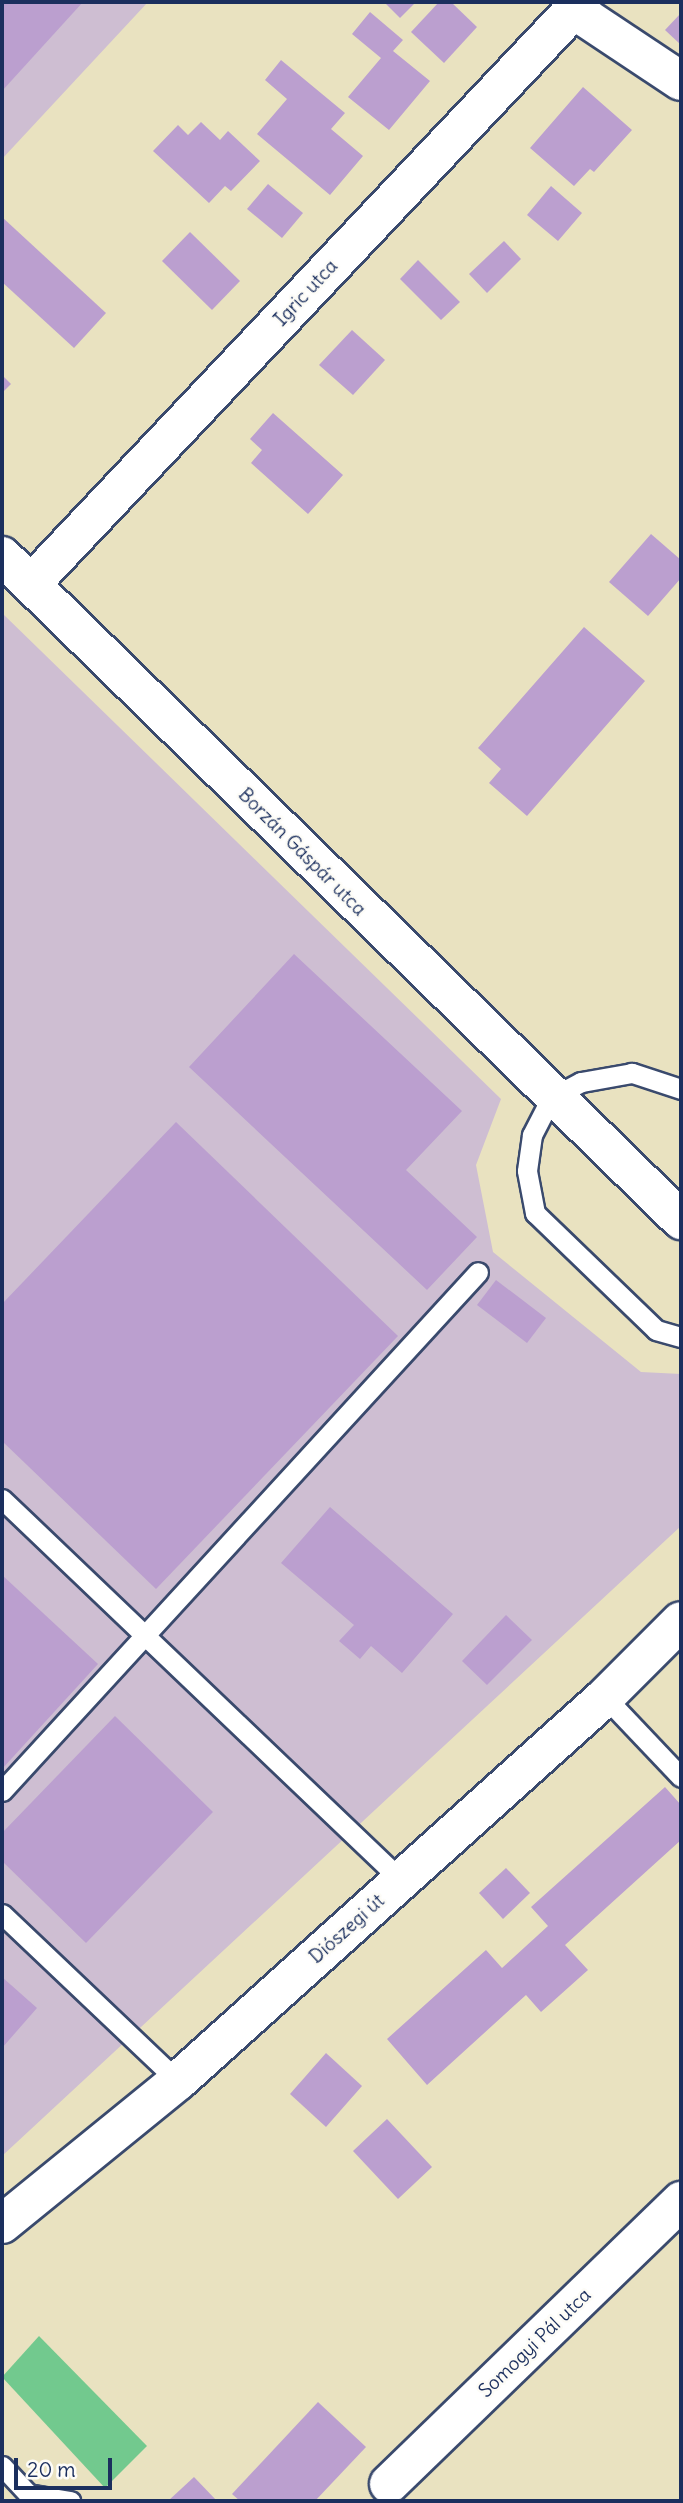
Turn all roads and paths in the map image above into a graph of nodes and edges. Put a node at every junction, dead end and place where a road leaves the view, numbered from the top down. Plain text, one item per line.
1 (578, 6) edge
2 (681, 81) edge
3 (2, 556) edge
4 (31, 584) junction
5 (681, 1089) edge
6 (551, 1098) junction
7 (605, 1146) junction
8 (681, 1220) edge
9 (681, 1237) edge
10 (478, 1272) dead end
11 (681, 1337) edge
12 (2, 1499) edge
13 (681, 1621) edge
14 (146, 1637) junction
15 (605, 1697) junction
16 (681, 1777) edge
17 (2, 1791) edge
18 (401, 1880) junction
19 (2, 1914) edge
20 (178, 2081) junction
21 (681, 2201) edge
22 (2, 2224) edge
23 (2, 2466) edge
24 (388, 2484) dead end
25 (70, 2501) edge

1 - 2 street
1 - 4 street, Igric utca
3 - 4 street, Borzán Gáspár utca
4 - 6 street, Borzán Gáspár utca
5 - 6 lane
6 - 7 street, Borzán Gáspár utca
6 - 11 lane
7 - 8 street, Borzán Gáspár utca
7 - 9 street, Borzán Gáspár utca
10 - 14 lane
12 - 14 lane
13 - 15 street, Diószegi út
14 - 17 lane
14 - 18 lane
15 - 16 lane
15 - 18 street, Diószegi út
18 - 20 street, Diószegi út
19 - 20 lane
20 - 22 street, Diószegi út
21 - 24 street, Somogyi Pál utca
23 - 25 lane

